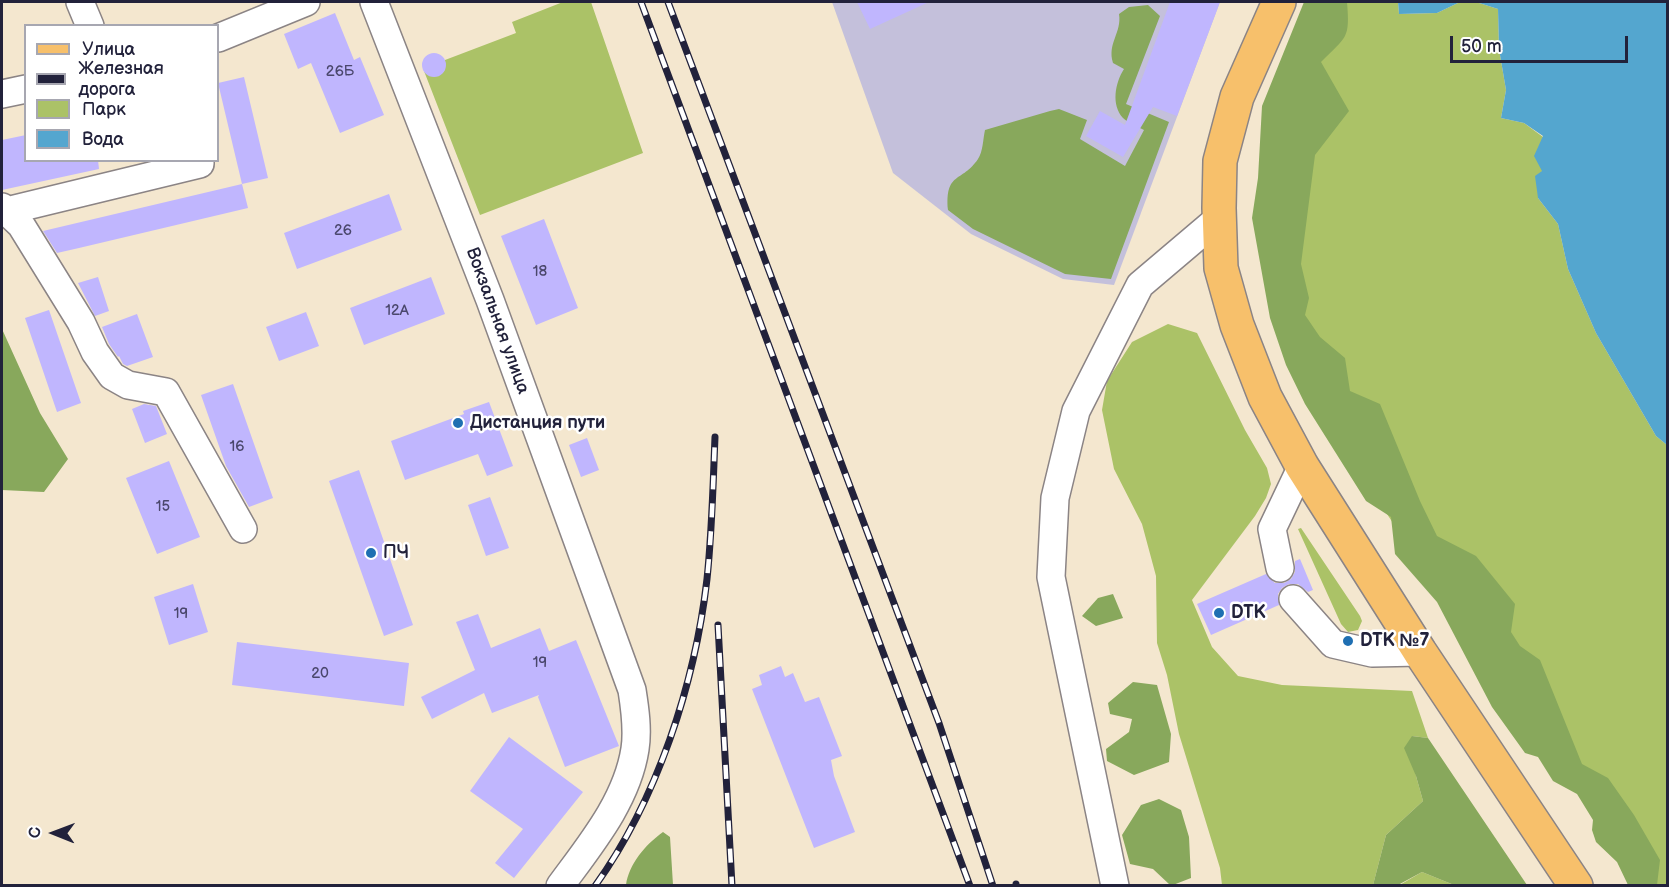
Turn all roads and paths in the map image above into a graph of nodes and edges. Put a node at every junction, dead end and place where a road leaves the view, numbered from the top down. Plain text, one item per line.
1 (80, 2) edge
2 (306, 2) edge
3 (374, 2) edge
4 (1279, 2) edge
5 (89, 24) edge
6 (219, 38) edge
7 (24, 89) edge
8 (2, 94) edge
9 (200, 162) edge
10 (4, 209) edge
11 (1219, 218) junction
12 (1302, 466) junction
13 (243, 529) dead end
14 (1280, 568) dead end
15 (1293, 599) dead end
16 (1420, 652) junction
17 (560, 885) edge
18 (1115, 885) edge
19 (1576, 885) edge

1 - 5 street
2 - 6 street
3 - 17 street, Вокзальная улица
4 - 11 main road
7 - 8 street
9 - 10 street
10 - 13 street
11 - 12 main road
11 - 18 street
12 - 14 street
12 - 16 main road
15 - 16 street
16 - 19 main road

